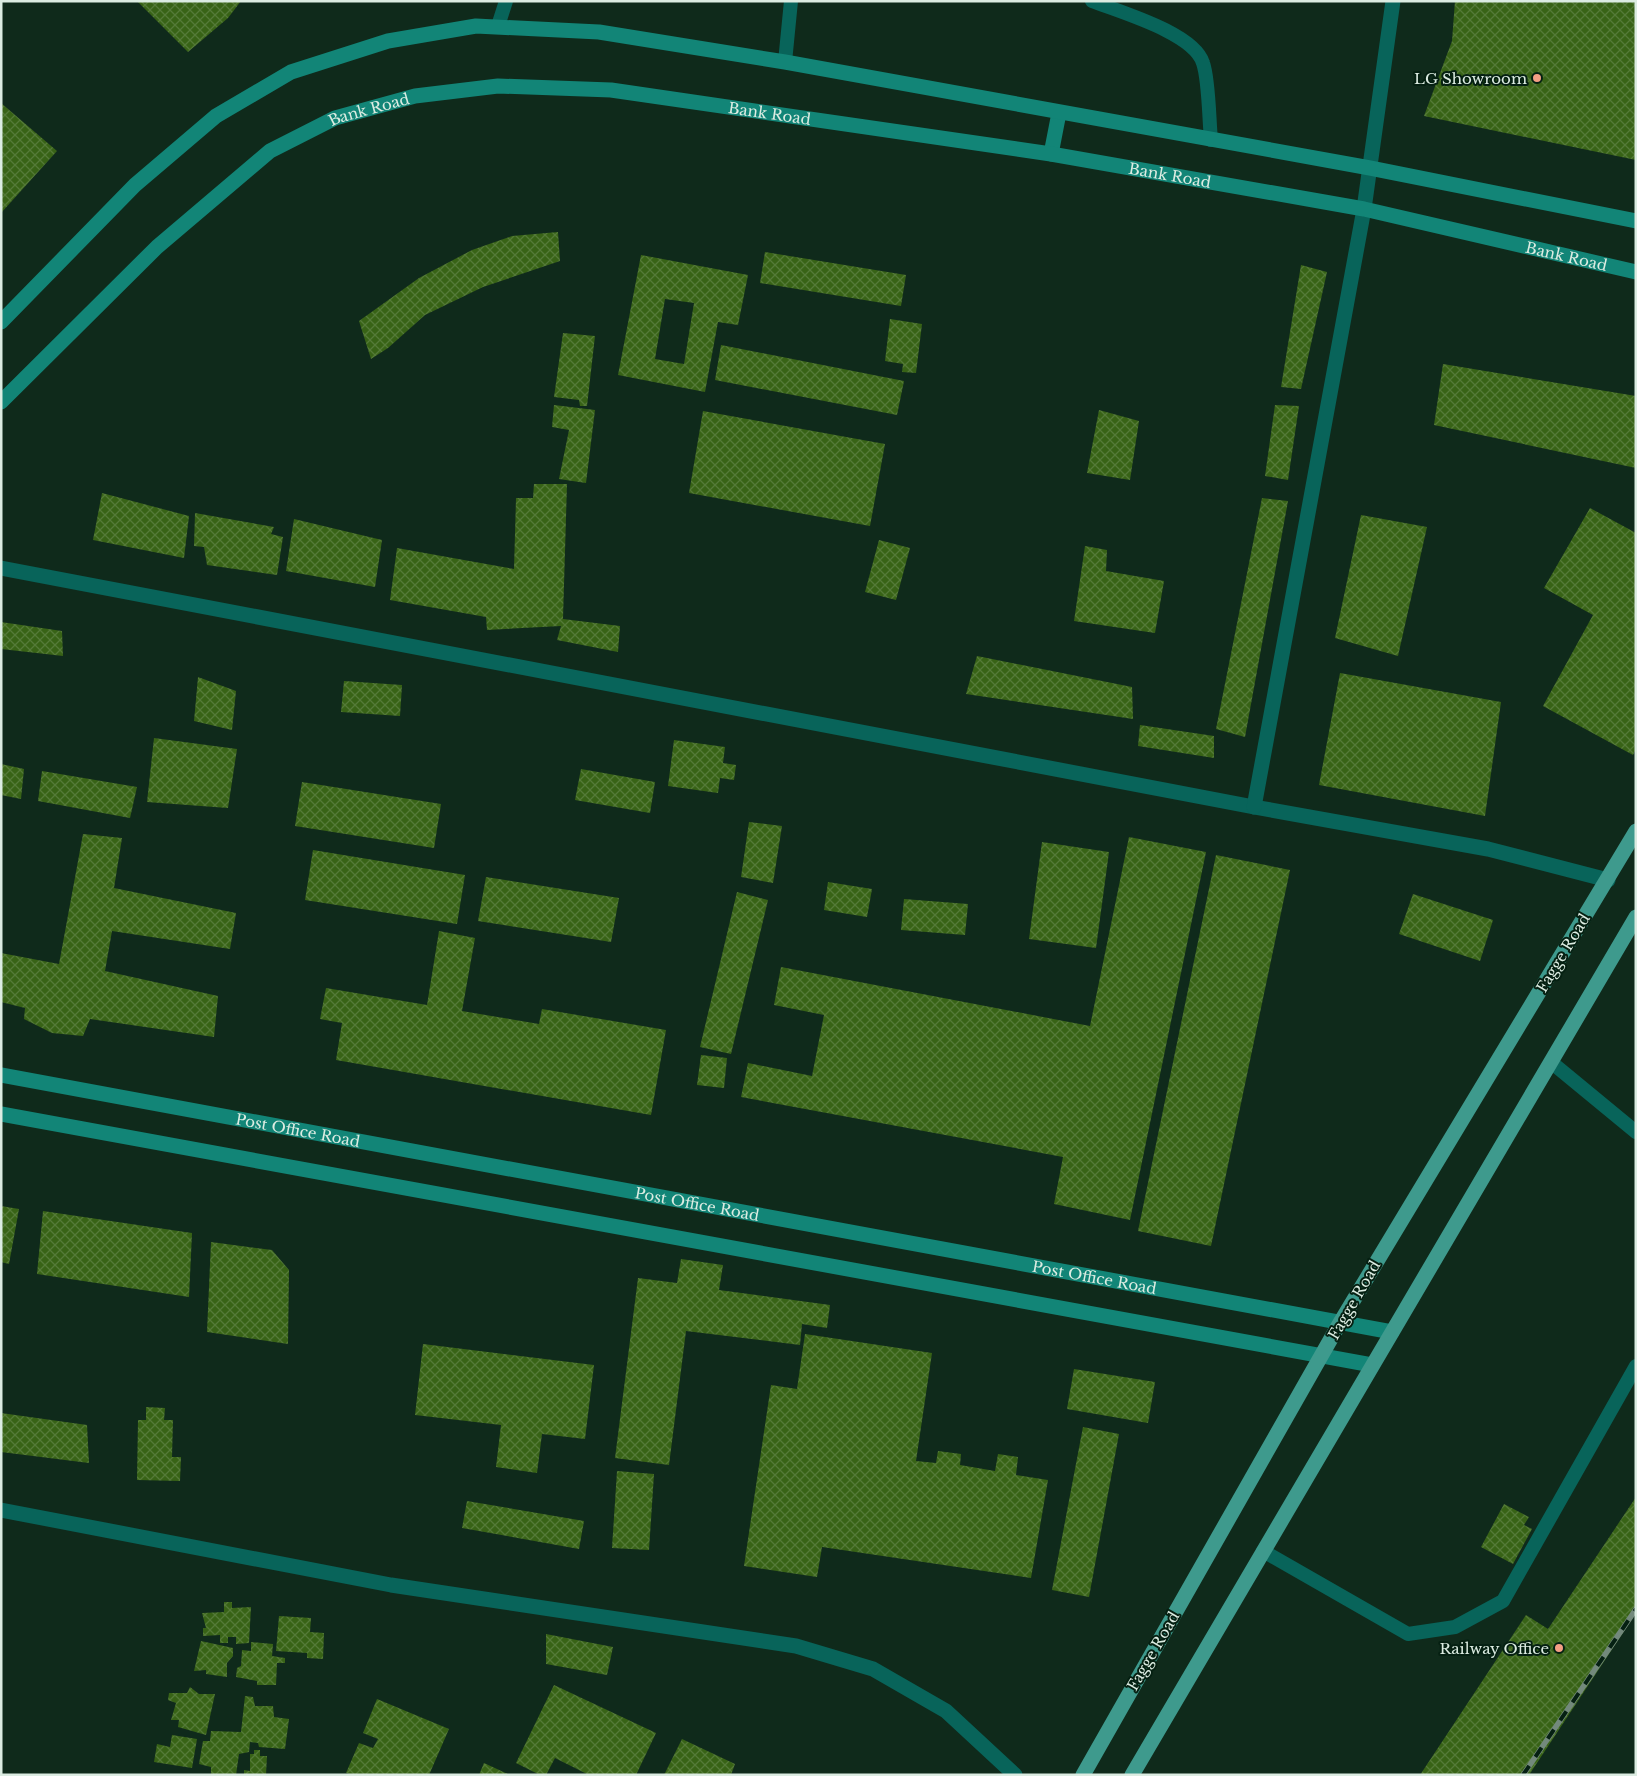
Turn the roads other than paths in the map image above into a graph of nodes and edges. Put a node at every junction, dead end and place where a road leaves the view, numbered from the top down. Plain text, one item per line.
1 (506, 1) edge
2 (791, 1) edge
3 (1092, 1) edge
4 (1393, 1) edge
5 (498, 26) junction
6 (785, 62) junction
7 (1059, 113) junction
8 (1211, 140) junction
9 (1051, 154) junction
10 (1370, 168) junction
11 (1364, 209) junction
12 (1636, 221) edge
13 (1636, 272) edge
14 (1, 322) edge
15 (1, 402) edge
16 (1, 568) edge
17 (1254, 807) junction
18 (1636, 830) edge
19 (1608, 880) junction
20 (1636, 917) edge
21 (1551, 1062) junction
22 (1, 1075) edge
23 (1, 1114) edge
24 (1636, 1132) edge
25 (1341, 1321) junction
26 (1392, 1332) junction
27 (1323, 1354) junction
28 (1372, 1365) junction
29 (1636, 1366) edge
30 (1, 1510) edge
31 (1263, 1551) junction
32 (1015, 1775) edge
33 (1082, 1775) edge
34 (1132, 1775) edge

1 - 5 lane
2 - 6 lane
3 - 8 lane
4 - 10 street
5 - 6 street
5 - 14 street
6 - 7 street
7 - 8 street
7 - 9 street
8 - 10 street
9 - 11 street, Bank Road
9 - 15 street, Bank Road
10 - 11 street
10 - 12 street
11 - 13 street, Bank Road
11 - 17 street
16 - 17 street
17 - 19 street
18 - 19 main road, Fagge Road
19 - 25 main road, Fagge Road
20 - 21 main road
21 - 24 lane
21 - 26 main road
22 - 25 street, Post Office Road
23 - 27 street
25 - 26 street, Post Office Road
25 - 27 main road, Fagge Road
26 - 28 main road
27 - 28 street
27 - 33 main road, Fagge Road
28 - 31 main road
29 - 31 lane
30 - 32 street
31 - 34 main road

